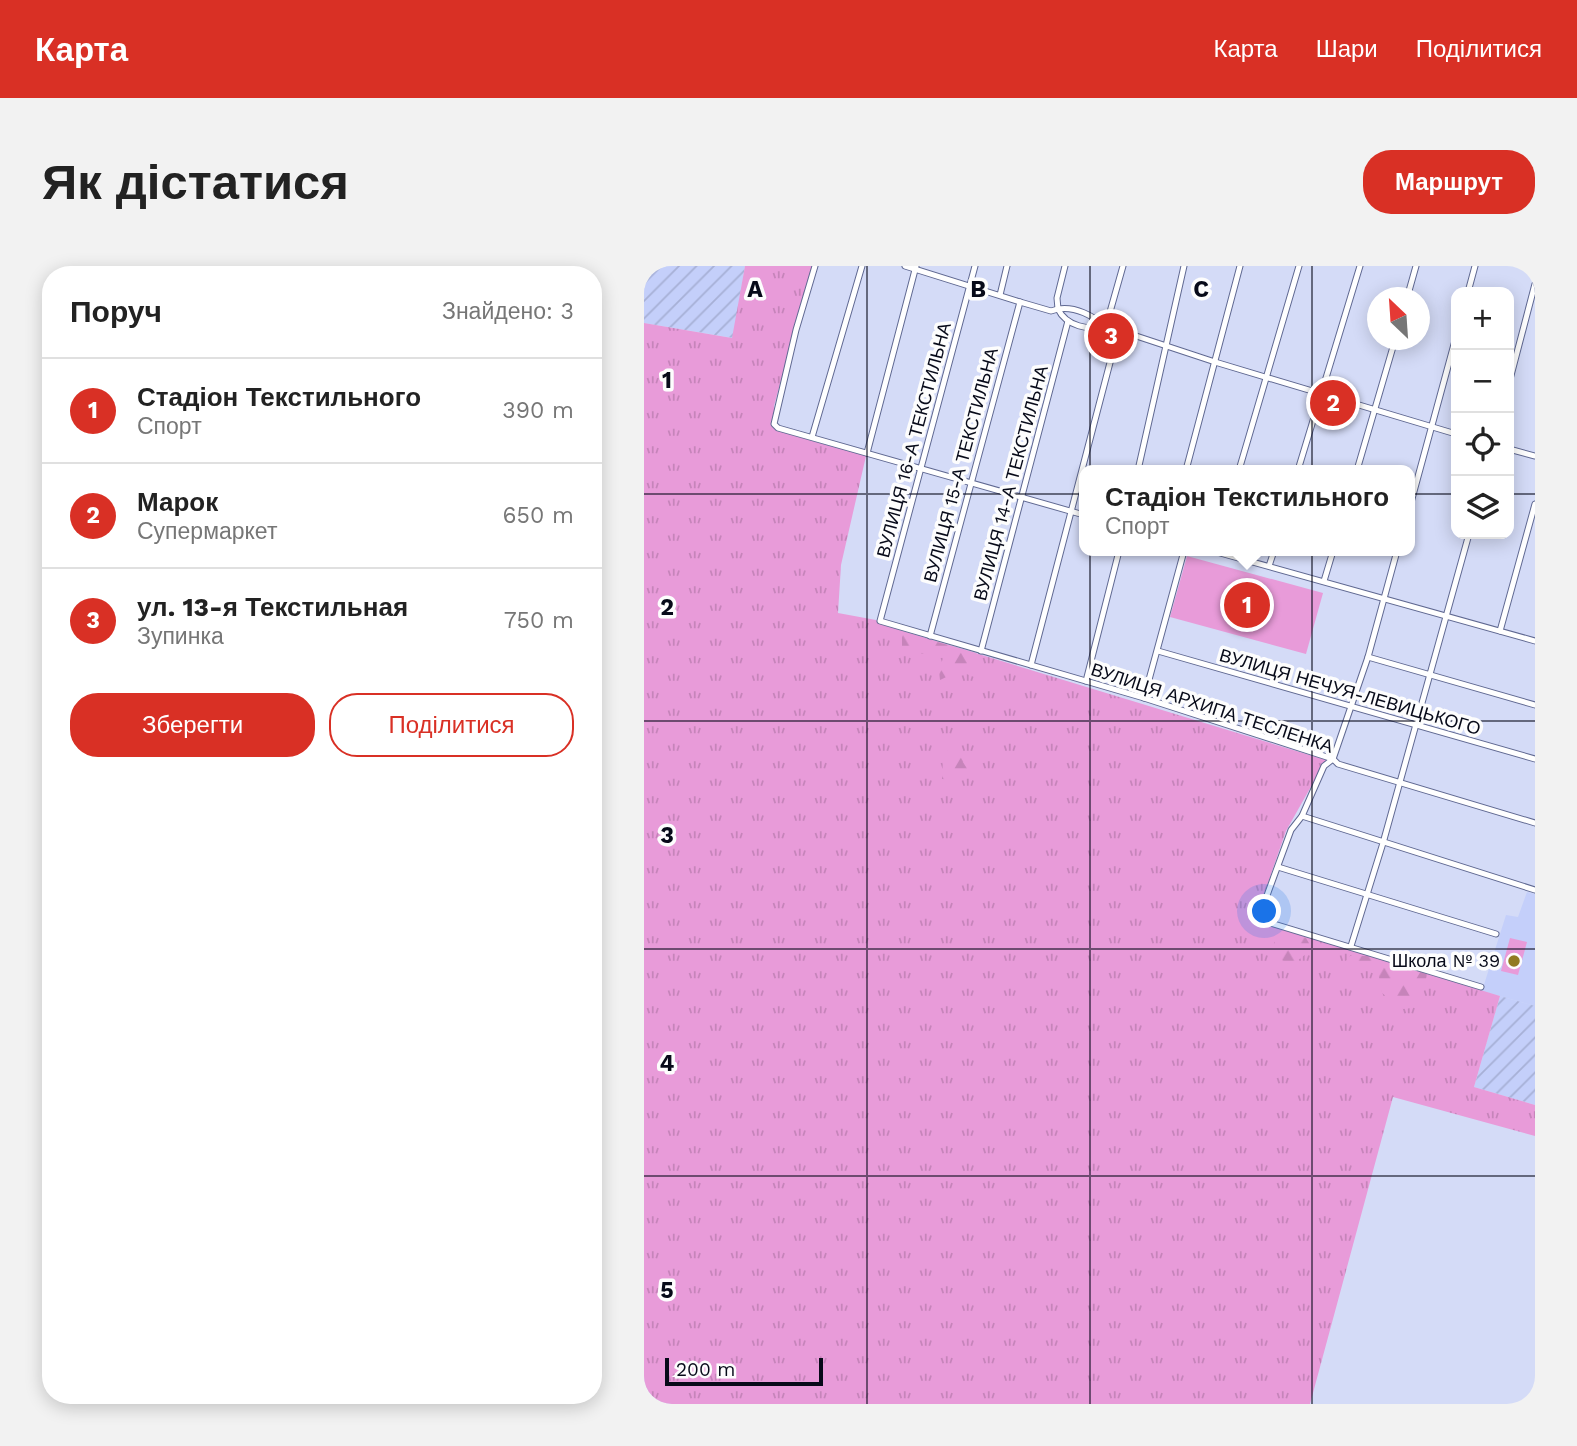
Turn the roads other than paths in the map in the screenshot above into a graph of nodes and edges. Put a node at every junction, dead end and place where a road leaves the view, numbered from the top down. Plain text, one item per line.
1 (815, 266) edge
2 (862, 266) edge
3 (905, 266) edge
4 (975, 266) edge
5 (1007, 266) edge
6 (1065, 266) edge
7 (1123, 266) edge
8 (1184, 266) edge
9 (1240, 266) edge
10 (1299, 266) edge
11 (1360, 266) edge
12 (1416, 266) edge
13 (1475, 266) edge
14 (915, 267) edge
15 (1535, 284) edge
16 (970, 286) junction
17 (1410, 287) edge
18 (1469, 287) edge
19 (1000, 295) junction
20 (1020, 302) junction
21 (1058, 309) junction
22 (1068, 321) junction
23 (1106, 326) junction
24 (1118, 332) junction
25 (1167, 347) junction
26 (1392, 350) edge
27 (1453, 350) edge
28 (1215, 362) junction
29 (1514, 364) edge
30 (1266, 377) junction
31 (1322, 394) junction
32 (1374, 411) junction
33 (1432, 427) junction
34 (1451, 433) edge
35 (812, 438) junction
36 (1514, 450) edge
37 (867, 453) junction
38 (1535, 456) edge
39 (1083, 465) edge
40 (1139, 465) edge
41 (1187, 465) edge
42 (1240, 465) edge
43 (1300, 465) edge
44 (1358, 465) edge
45 (921, 468) junction
46 (1079, 481) edge
47 (971, 482) junction
48 (1415, 488) edge
49 (1022, 497) junction
50 (1535, 504) edge
51 (1071, 511) junction
52 (1079, 513) edge
53 (1468, 539) edge
54 (1118, 556) edge
55 (1183, 556) edge
56 (1233, 556) edge
57 (1272, 556) edge
58 (1332, 556) edge
59 (1396, 556) edge
60 (1269, 566) junction
61 (1324, 581) junction
62 (1384, 598) junction
63 (1447, 616) junction
64 (880, 621) joint
65 (1500, 631) junction
66 (930, 636) junction
67 (1535, 641) edge
68 (981, 651) junction
69 (1158, 651) junction
70 (1368, 657) junction
71 (1031, 665) junction
72 (1429, 675) junction
73 (1086, 681) junction
74 (1144, 698) junction
75 (1535, 705) edge
76 (1351, 706) junction
77 (1414, 725) junction
78 (1333, 759) junction
79 (1535, 760) edge
80 (1400, 782) junction
81 (1302, 816) junction
82 (1535, 823) edge
83 (1383, 843) junction
84 (1278, 867) junction
85 (1535, 890) edge
86 (1367, 896) junction
87 (1496, 934) dead end
88 (1352, 946) junction
89 (1481, 986) dead end

1 - 35 street
2 - 35 street
3 - 14 street
4 - 16 street, ВУЛИЦЯ 16-А ТЕКСТИЛЬНА
5 - 19 street
6 - 21 street
7 - 23 street
8 - 25 street
9 - 28 street
10 - 30 street
11 - 31 street
12 - 17 street
13 - 18 street
14 - 16 street
14 - 37 street
15 - 29 street
16 - 19 street
16 - 45 street, ВУЛИЦЯ 16-А ТЕКСТИЛЬНА
19 - 20 street
20 - 21 street
20 - 47 street, ВУЛИЦЯ 15-А ТЕКСТИЛЬНА
21 - 22 street
21 - 23 street
22 - 23 street
22 - 49 street, ВУЛИЦЯ 14-А ТЕКСТИЛЬНА
23 - 24 street
24 - 25 street
24 - 39 street
25 - 28 street
25 - 40 street
26 - 32 street
27 - 33 street
28 - 30 street
28 - 41 street
30 - 31 street
30 - 42 street
31 - 32 street
31 - 43 street
32 - 33 street
32 - 44 street
33 - 34 street
33 - 48 street
35 - 37 street
36 - 38 street
37 - 45 street
45 - 47 street
45 - 64 street, ВУЛИЦЯ 16-А ТЕКСТИЛЬНА
46 - 51 street
47 - 49 street
47 - 66 street, ВУЛИЦЯ 15-А ТЕКСТИЛЬНА
49 - 51 street
49 - 68 street, ВУЛИЦЯ 14-А ТЕКСТИЛЬНА
50 - 65 street
51 - 52 street
51 - 71 street
53 - 63 street
54 - 73 street
55 - 69 street
56 - 60 street
57 - 60 street
58 - 61 street
59 - 62 street
60 - 61 street
61 - 62 street
62 - 63 street
62 - 70 street
63 - 65 street
63 - 72 street
64 - 66 street, ВУЛИЦЯ АРХИПА ТЕСЛЕНКА
65 - 67 street
66 - 68 street, ВУЛИЦЯ АРХИПА ТЕСЛЕНКА
68 - 71 street, ВУЛИЦЯ АРХИПА ТЕСЛЕНКА
69 - 74 street
69 - 76 street, ВУЛИЦЯ НЕЧУЯ-ЛЕВИЦЬКОГО
70 - 72 street
70 - 76 street
71 - 73 street, ВУЛИЦЯ АРХИПА ТЕСЛЕНКА
72 - 75 street
72 - 77 street
73 - 74 street, ВУЛИЦЯ АРХИПА ТЕСЛЕНКА
74 - 78 street, ВУЛИЦЯ АРХИПА ТЕСЛЕНКА
76 - 77 street, ВУЛИЦЯ НЕЧУЯ-ЛЕВИЦЬКОГО
76 - 78 street
77 - 79 street, ВУЛИЦЯ НЕЧУЯ-ЛЕВИЦЬКОГО
77 - 80 street
78 - 80 street, ВУЛИЦЯ АРХИПА ТЕСЛЕНКА
78 - 81 street
80 - 82 street, ВУЛИЦЯ АРХИПА ТЕСЛЕНКА
80 - 83 street
81 - 83 street
81 - 84 street
83 - 85 street
83 - 86 street
84 - 86 street
84 - 88 street
86 - 87 street
86 - 88 street
88 - 89 street

